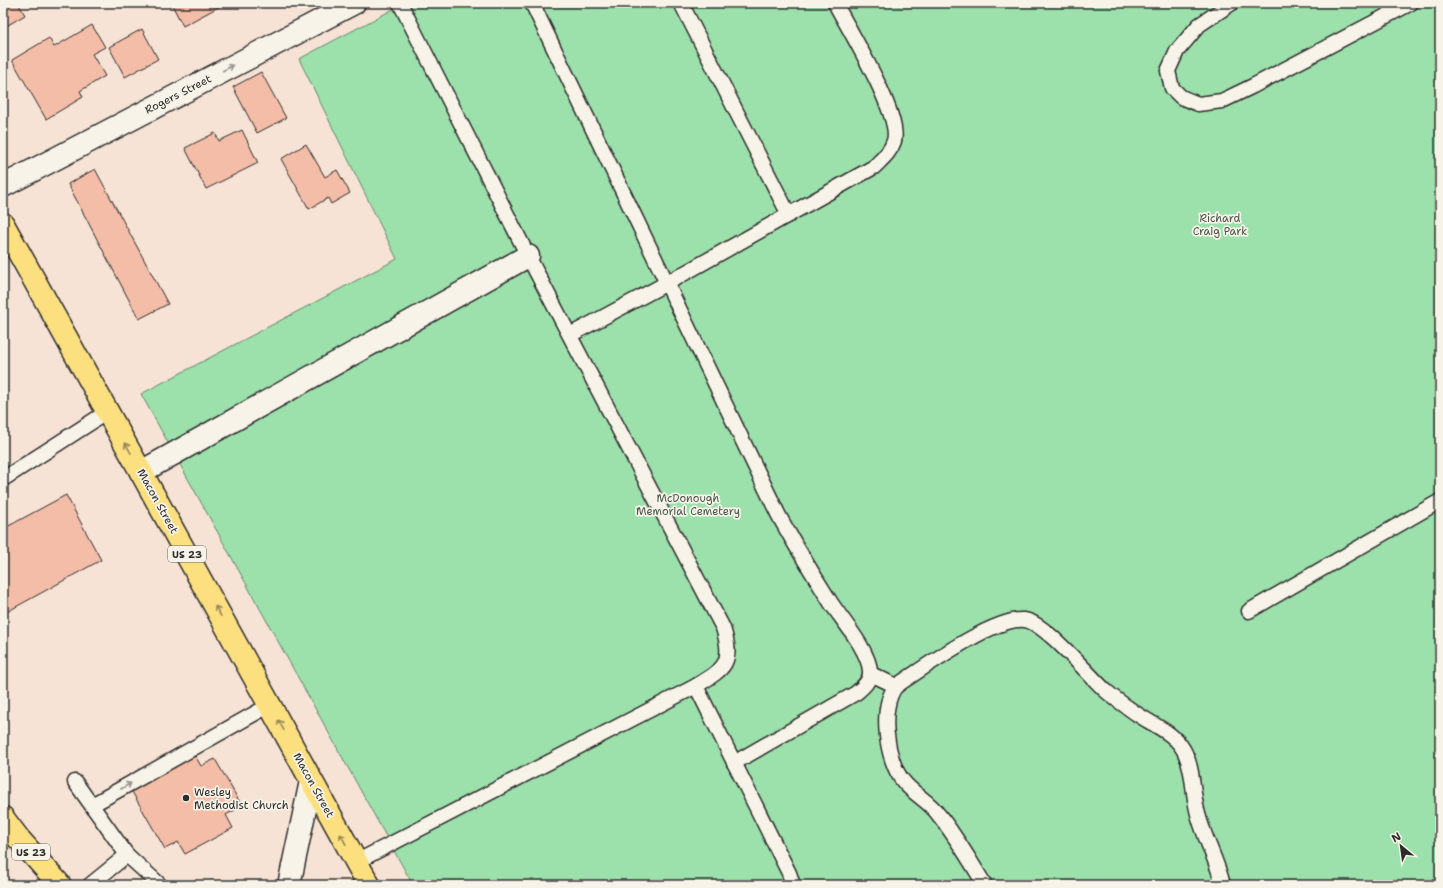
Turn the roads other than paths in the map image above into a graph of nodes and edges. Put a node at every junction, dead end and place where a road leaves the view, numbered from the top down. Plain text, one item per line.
1 (354, 3) edge
2 (400, 3) edge
3 (532, 3) edge
4 (681, 3) edge
5 (835, 3) edge
6 (1232, 3) edge
7 (1406, 4) edge
8 (3, 186) edge
9 (789, 215) junction
10 (3, 224) edge
11 (528, 256) junction
12 (667, 283) junction
13 (570, 335) junction
14 (107, 412) junction
15 (142, 472) junction
16 (3, 479) edge
17 (1440, 501) edge
18 (1249, 611) dead end
19 (871, 674) junction
20 (696, 686) junction
21 (896, 686) junction
22 (270, 705) junction
23 (734, 763) junction
24 (311, 780) junction
25 (75, 782) dead end
26 (92, 805) junction
27 (3, 818) edge
28 (127, 855) junction
29 (356, 862) junction
30 (60, 885) edge
31 (90, 885) edge
32 (160, 885) edge
33 (290, 885) edge
34 (369, 885) edge
35 (793, 885) edge
36 (985, 885) edge
37 (1223, 885) edge

8 -> 1 street, Rogers Street
2 - 11 lane
3 - 12 lane
4 - 9 lane
5 - 9 lane
6 - 7 lane
9 - 12 lane
10 - 14 main road, Macon Street / US 23
11 - 13 lane
11 - 15 street
12 - 13 lane
12 - 19 lane
13 - 20 lane
15 -> 14 main road, Macon Street / US 23
14 - 16 lane
22 -> 15 main road, Macon Street / US 23
17 - 18 lane
19 - 21 lane
19 - 23 lane
20 - 23 lane
20 - 29 lane
21 - 36 lane
21 - 37 lane
24 -> 22 main road, Macon Street / US 23
26 -> 22 lane
23 - 35 lane
29 -> 24 main road, Macon Street / US 23
24 - 33 street
25 - 26 lane
26 - 28 lane
27 - 30 main road, US 23
28 - 31 lane
28 - 32 lane
29 - 34 main road, Macon Street / US 23

